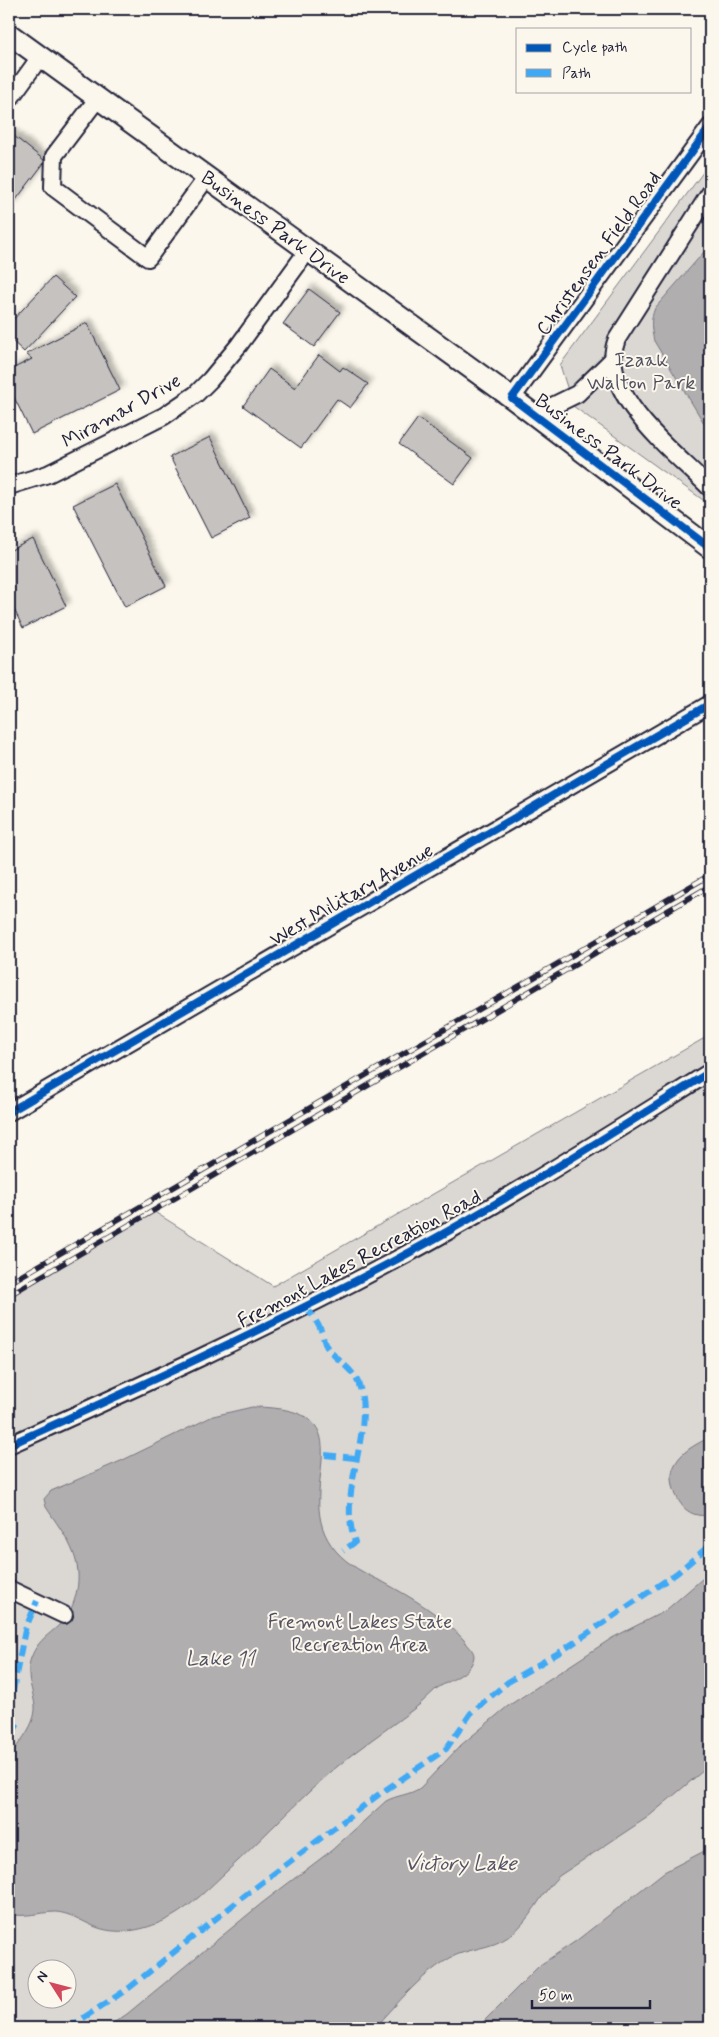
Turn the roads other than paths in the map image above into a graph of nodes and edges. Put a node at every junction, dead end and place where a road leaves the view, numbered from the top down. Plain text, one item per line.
1 (9, 34) edge
2 (40, 57) junction
3 (98, 98) junction
4 (9, 100) edge
5 (710, 127) edge
6 (207, 178) junction
7 (710, 193) edge
8 (308, 250) junction
9 (612, 360) junction
10 (512, 398) junction
11 (534, 415) junction
12 (9, 486) edge
13 (710, 488) edge
14 (710, 548) edge
15 (710, 704) edge
16 (710, 1072) edge
17 (9, 1112) edge
18 (9, 1445) edge
19 (9, 1590) edge
20 (64, 1614) dead end

1 - 2 main road, Business Park Drive
2 - 3 main road, Business Park Drive
2 - 4 street
3 - 6 main road, Business Park Drive
3 - 6 street
5 - 10 street, Christensen Field Road
6 - 8 main road, Business Park Drive
7 - 9 street
8 - 10 main road, Business Park Drive
8 - 12 street, Miramar Drive
9 - 11 street
9 - 13 street
10 - 11 main road, Business Park Drive
11 - 14 main road, Business Park Drive
15 - 17 street, West Military Avenue
16 - 18 street, Fremont Lakes Recreation Road
19 - 20 street

